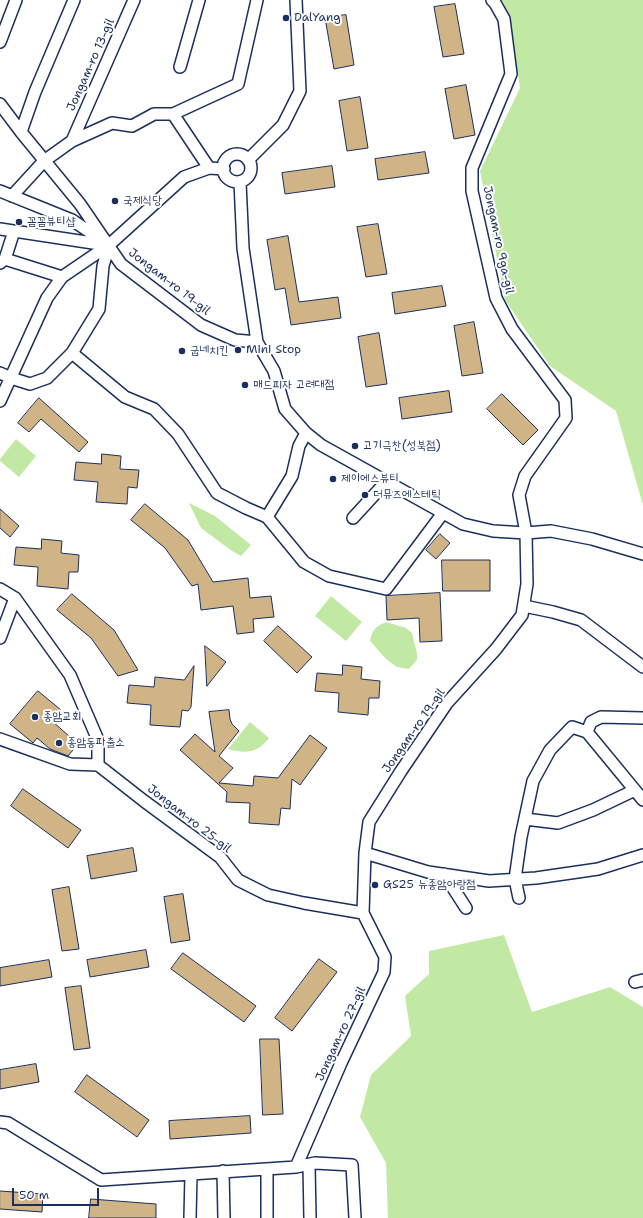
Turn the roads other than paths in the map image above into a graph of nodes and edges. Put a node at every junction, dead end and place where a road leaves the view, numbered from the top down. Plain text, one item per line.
1 (16, 0) edge
2 (74, 0) edge
3 (134, 0) edge
4 (199, 0) edge
5 (257, 0) edge
6 (492, 0) edge
7 (293, 1) edge
8 (0, 42) edge
9 (180, 67) dead end
10 (1, 108) edge
11 (173, 114) junction
12 (21, 132) junction
13 (72, 141) junction
14 (248, 160) junction
15 (44, 161) junction
16 (209, 168) junction
17 (224, 168) junction
18 (240, 182) junction
19 (0, 191) edge
20 (12, 196) junction
21 (0, 229) edge
22 (14, 231) junction
23 (109, 245) junction
24 (3, 261) edge
25 (62, 277) junction
26 (257, 342) junction
27 (72, 353) junction
28 (0, 373) edge
29 (11, 378) junction
30 (0, 401) edge
31 (306, 433) junction
32 (386, 482) junction
33 (443, 513) junction
34 (267, 517) junction
35 (354, 518) dead end
36 (526, 533) junction
37 (643, 554) edge
38 (0, 589) edge
39 (15, 598) junction
40 (524, 606) junction
41 (0, 638) edge
42 (643, 667) edge
43 (643, 718) edge
44 (587, 732) junction
45 (0, 739) edge
46 (98, 765) junction
47 (635, 790) junction
48 (643, 800) edge
49 (525, 819) junction
50 (365, 854) junction
51 (643, 855) edge
52 (444, 874) junction
53 (515, 879) junction
54 (520, 898) dead end
55 (466, 908) dead end
56 (363, 913) junction
57 (0, 1122) edge
58 (309, 1164) junction
59 (296, 1166) junction
60 (267, 1168) junction
61 (223, 1172) junction
62 (191, 1174) junction
63 (190, 1218) edge
64 (224, 1218) edge
65 (267, 1218) edge
66 (310, 1218) edge
67 (355, 1218) edge

1 - 8 street
2 - 12 street
3 - 13 street, Jongam-ro 13-gil
4 - 9 street
5 - 11 street
6 - 36 street, Jongam-ro 9ga-gil
7 - 14 street
10 - 12 street, Jongam-ro 19-gil
11 - 13 street
11 - 16 street
12 - 15 street, Jongam-ro 19-gil
13 - 15 street
14 - 17 street
14 - 18 street
15 - 20 street
15 - 23 street, Jongam-ro 19-gil
16 - 17 street
16 - 23 street
17 - 18 street
18 - 26 street
19 - 20 street
20 - 23 street
21 - 22 street
22 - 23 street
22 - 24 street
23 - 25 street
23 - 26 street, Jongam-ro 19-gil
23 - 27 street
24 - 25 street
25 - 29 street
26 - 31 street
27 - 29 street
27 - 34 street
28 - 29 street
29 - 30 street
31 - 32 street
31 - 34 street
32 - 33 street
32 - 35 street
33 - 34 street
33 - 36 street
36 - 37 street
36 - 40 street, Jongam-ro 19-gil
38 - 39 street
39 - 41 street
39 - 46 street
40 - 42 street
40 - 50 street, Jongam-ro 19-gil
43 - 44 street
44 - 47 street
44 - 49 street
45 - 46 street
46 - 56 street, Jongam-ro 25-gil
47 - 48 street
47 - 49 street
49 - 53 street
50 - 52 street
50 - 56 street, Jongam-ro 19-gil
51 - 53 street
52 - 53 street
52 - 55 street
53 - 54 street
56 - 59 street, Jongam-ro 27-gil
57 - 62 street
58 - 59 street
58 - 66 street
58 - 67 street
59 - 60 street
60 - 61 street
60 - 65 street
61 - 62 street
61 - 64 street
62 - 63 street

